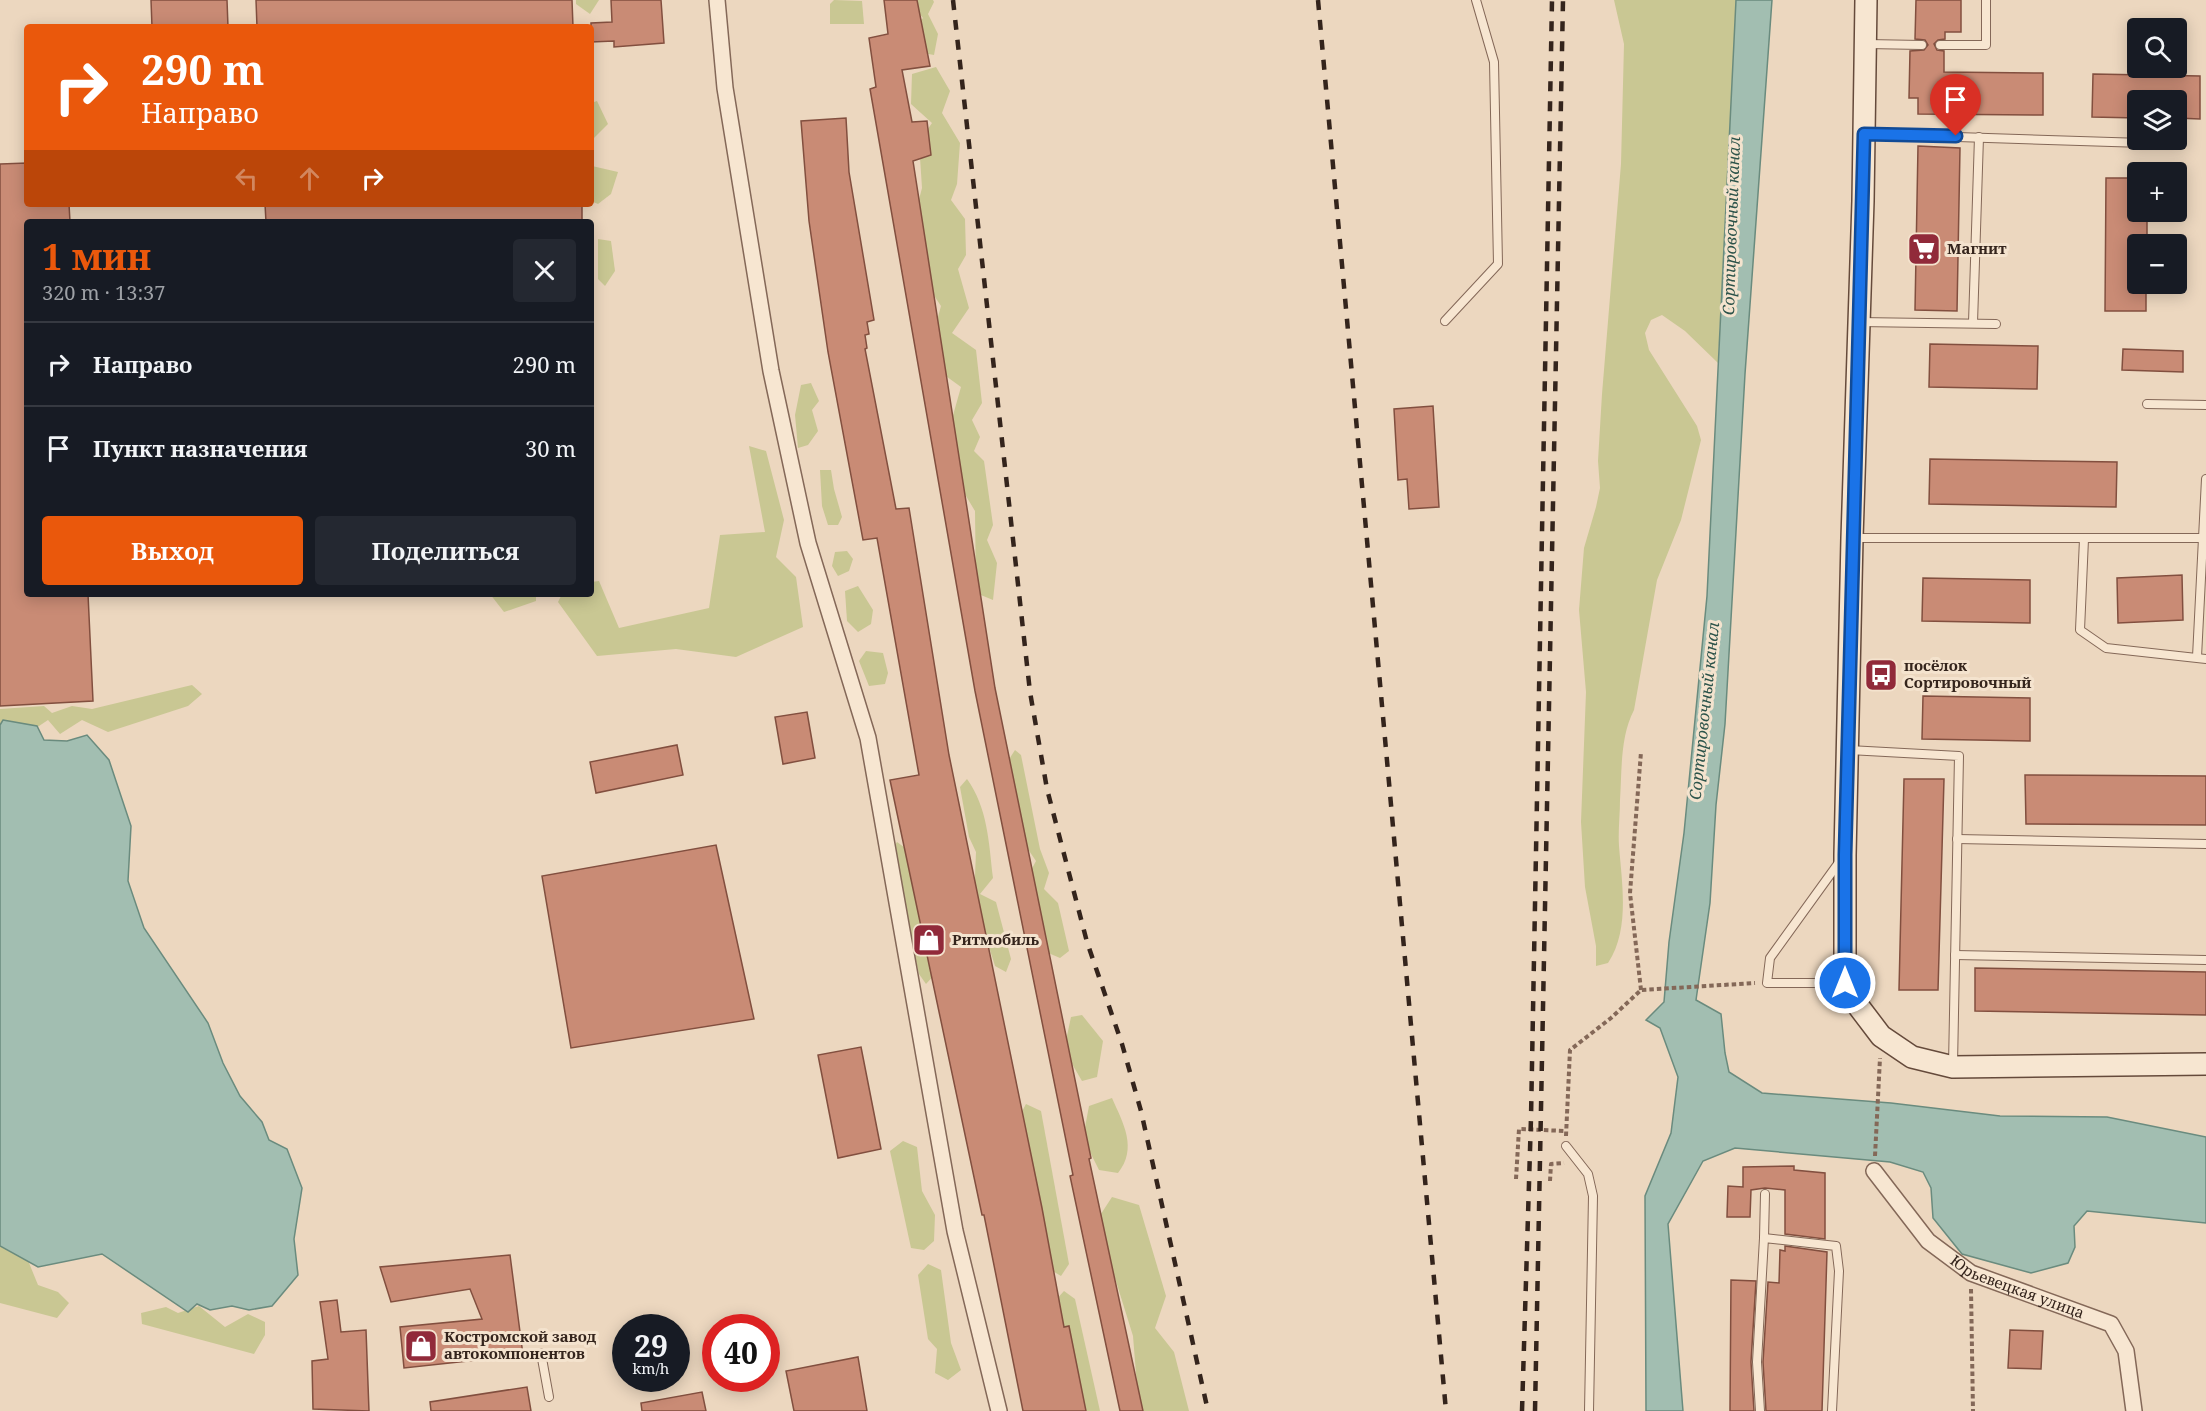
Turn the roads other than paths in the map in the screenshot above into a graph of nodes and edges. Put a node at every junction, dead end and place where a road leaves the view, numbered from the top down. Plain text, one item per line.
1 (717, 0) edge
2 (1476, 0) edge
3 (1866, 0) edge
4 (1986, 0) edge
5 (1865, 44) junction
6 (1922, 45) dead end
7 (1940, 45) dead end
8 (1864, 134) junction
9 (1979, 137) junction
10 (2127, 142) edge
11 (1445, 321) dead end
12 (1859, 322) junction
13 (1973, 324) junction
14 (1996, 324) dead end
15 (2147, 404) dead end
16 (2206, 405) edge
17 (2206, 479) edge
18 (2206, 490) edge
19 (1852, 538) junction
20 (2084, 539) junction
21 (2204, 539) edge
22 (2197, 657) junction
23 (2206, 659) edge
24 (1848, 750) junction
25 (1957, 839) junction
26 (2206, 844) edge
27 (1845, 855) junction
28 (1955, 955) junction
29 (2206, 960) edge
30 (1845, 983) junction
31 (2206, 1064) edge
32 (1953, 1067) junction
33 (1566, 1146) road end
34 (1874, 1171) road end
35 (1765, 1194) dead end
36 (1764, 1238) junction
37 (541, 1353) dead end
38 (549, 1397) dead end
39 (999, 1411) edge
40 (1589, 1411) edge
41 (1760, 1411) edge
42 (1832, 1411) edge
43 (2134, 1411) edge

1 - 39 street
2 - 11 lane
3 - 5 street
4 - 7 lane
5 - 6 lane
5 - 8 street
8 - 9 lane
8 - 12 street
9 - 10 lane
9 - 13 lane
12 - 13 lane
12 - 19 street
13 - 14 lane
15 - 16 lane
17 - 18 lane
18 - 21 lane
19 - 20 lane
19 - 24 street
20 - 21 lane
20 - 22 lane
21 - 22 lane
22 - 23 lane
24 - 25 lane
24 - 27 street
25 - 26 lane
25 - 28 lane
27 - 30 street
27 - 30 lane
28 - 29 lane
28 - 32 lane
30 - 32 street
31 - 32 street
33 - 40 lane
34 - 43 street, Юрьевецкая улица
35 - 36 lane
36 - 41 lane
36 - 42 lane
37 - 38 lane

